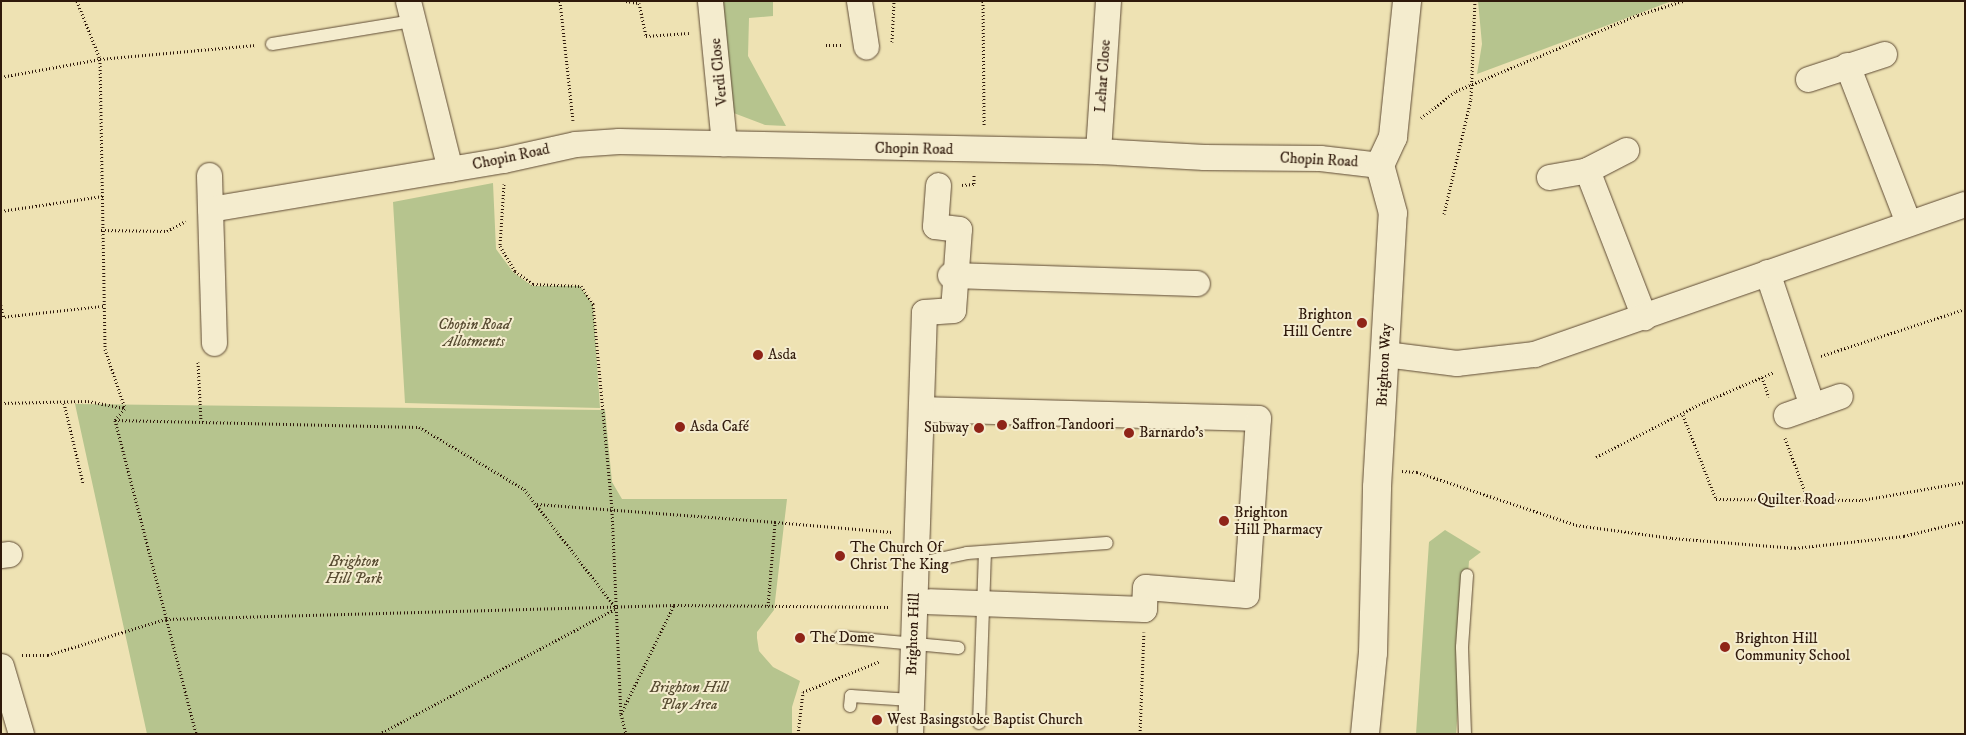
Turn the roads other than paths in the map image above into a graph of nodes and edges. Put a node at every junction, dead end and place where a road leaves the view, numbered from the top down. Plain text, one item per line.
1 (710, 1) edge
2 (858, 1) edge
3 (1108, 1) edge
4 (1407, 1) edge
5 (411, 11) edge
6 (272, 44) road end
7 (866, 46) dead end
8 (1884, 54) dead end
9 (1847, 66) junction
10 (1808, 78) dead end
11 (724, 143) junction
12 (1626, 150) dead end
13 (1098, 151) junction
14 (1380, 165) junction
15 (450, 169) junction
16 (1587, 170) junction
17 (209, 175) dead end
18 (1549, 177) dead end
19 (938, 185) dead end
20 (1965, 204) edge
21 (210, 209) junction
22 (1908, 222) junction
23 (1767, 272) junction
24 (953, 276) junction
25 (1197, 284) dead end
26 (1644, 317) junction
27 (214, 343) road end
28 (1385, 354) junction
29 (1840, 396) dead end
30 (1812, 406) junction
31 (921, 409) junction
32 (1786, 415) dead end
33 (1107, 542) dead end
34 (985, 552) junction
35 (916, 564) junction
36 (1467, 575) dead end
37 (930, 601) dead end
38 (984, 603) junction
39 (840, 637) dead end
40 (914, 644) junction
41 (958, 648) dead end
42 (8, 674) edge
43 (911, 700) junction
44 (850, 706) dead end
45 (979, 723) dead end
46 (21, 734) edge
47 (910, 734) edge
48 (1366, 734) edge
49 (1465, 734) edge

1 - 11 street, Verdi Close
2 - 7 street
3 - 13 street, Lehar Close
4 - 14 street
5 - 6 lane
5 - 15 street, Chopin Road
8 - 9 street
9 - 10 street
9 - 22 street
11 - 13 street, Chopin Road
11 - 15 street, Chopin Road
12 - 16 street
13 - 14 street, Chopin Road
14 - 28 street, Brighton Way
15 - 21 street, Chopin Road
16 - 18 street
16 - 26 street
17 - 21 street
19 - 24 street
20 - 22 street
21 - 27 street
22 - 23 street
23 - 26 street
23 - 30 street
24 - 25 street
24 - 31 street, Brighton Hill
26 - 28 street
28 - 48 street, Brighton Way
29 - 30 street
30 - 32 street
31 - 35 street, Brighton Hill
31 - 38 street
33 - 34 lane
34 - 35 lane
34 - 38 lane
35 - 40 street, Brighton Hill
36 - 49 lane
37 - 38 street
38 - 45 lane
39 - 40 lane
40 - 41 lane
40 - 43 street, Brighton Hill
42 - 46 street
43 - 44 lane
43 - 47 street, Brighton Hill

